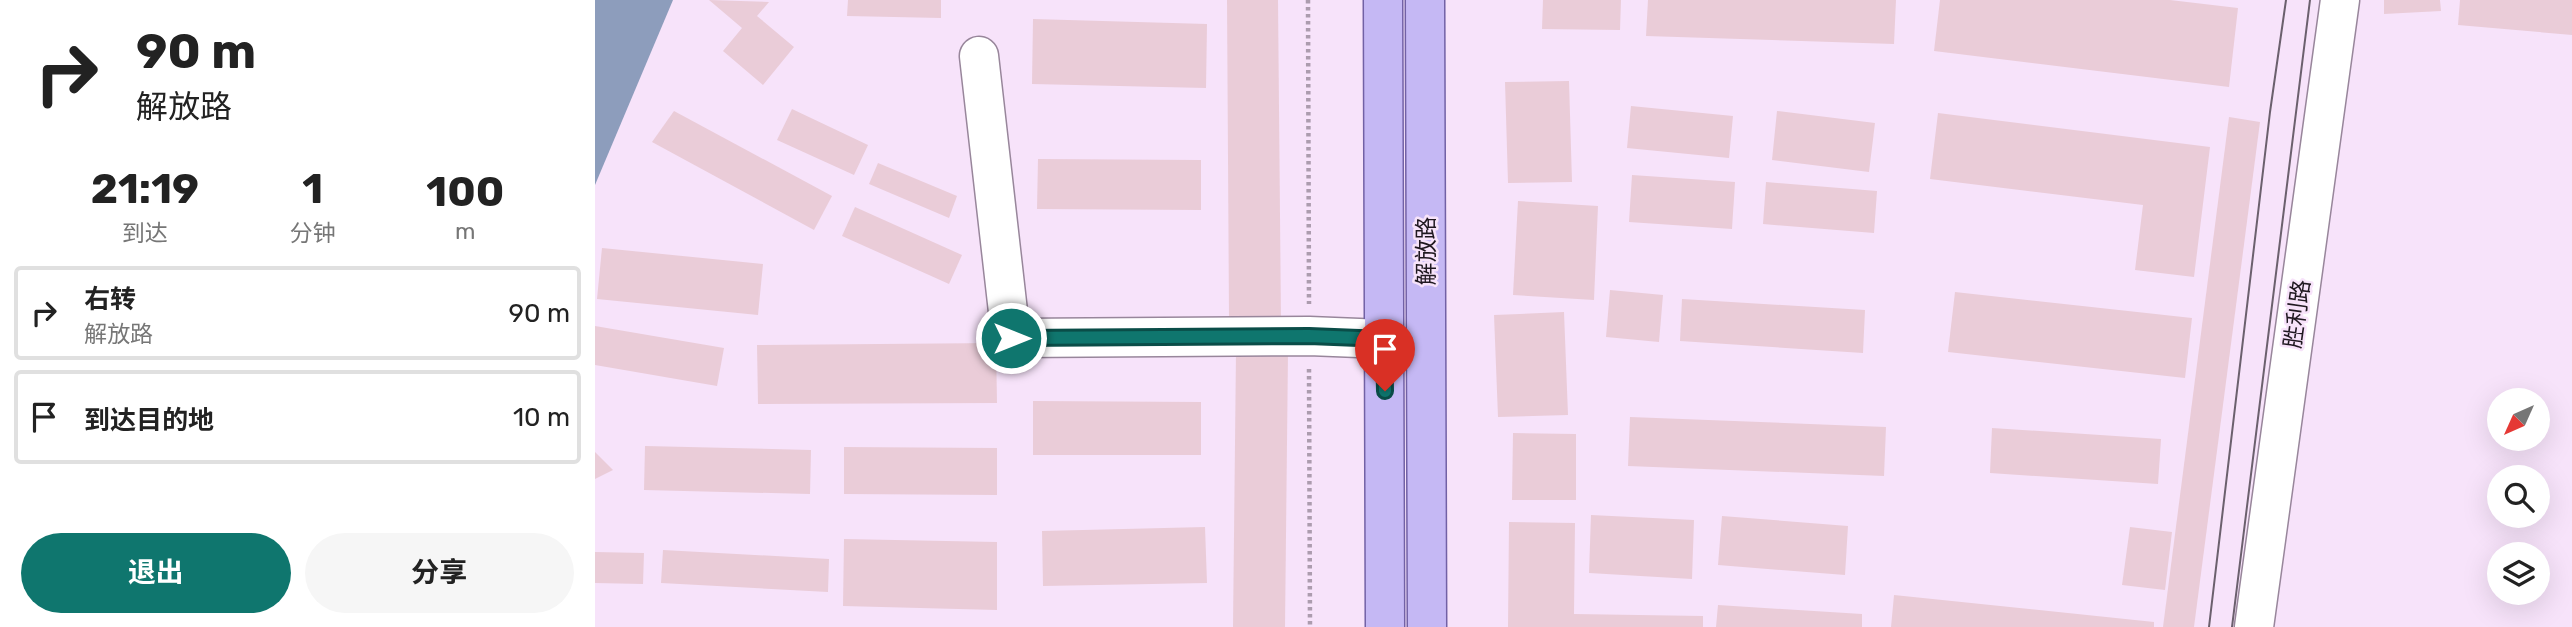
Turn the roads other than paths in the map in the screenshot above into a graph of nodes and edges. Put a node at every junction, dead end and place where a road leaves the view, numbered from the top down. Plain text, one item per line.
1 (1383, 0) edge
2 (1425, 0) edge
3 (2340, 0) edge
4 (979, 56) dead end
5 (1384, 339) junction
6 (1385, 627) edge
7 (1427, 627) edge
8 (2254, 627) edge

1 - 5 main road, 解放路
2 - 7 main road, 解放路
3 - 8 street, 胜利路
4 - 5 street
5 - 6 main road, 解放路

